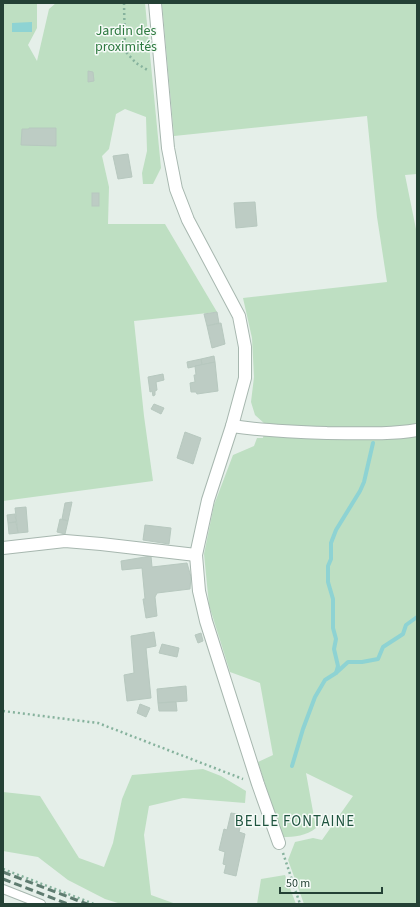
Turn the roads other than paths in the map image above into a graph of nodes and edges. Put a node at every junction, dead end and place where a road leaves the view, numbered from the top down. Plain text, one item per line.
1 (155, 3) edge
2 (232, 426) junction
3 (417, 430) edge
4 (3, 548) edge
5 (196, 555) junction
6 (279, 843) road end
7 (3, 889) edge
8 (42, 904) edge

1 - 2 street
2 - 3 street
2 - 5 street
4 - 5 street
5 - 6 street
7 - 8 lane

